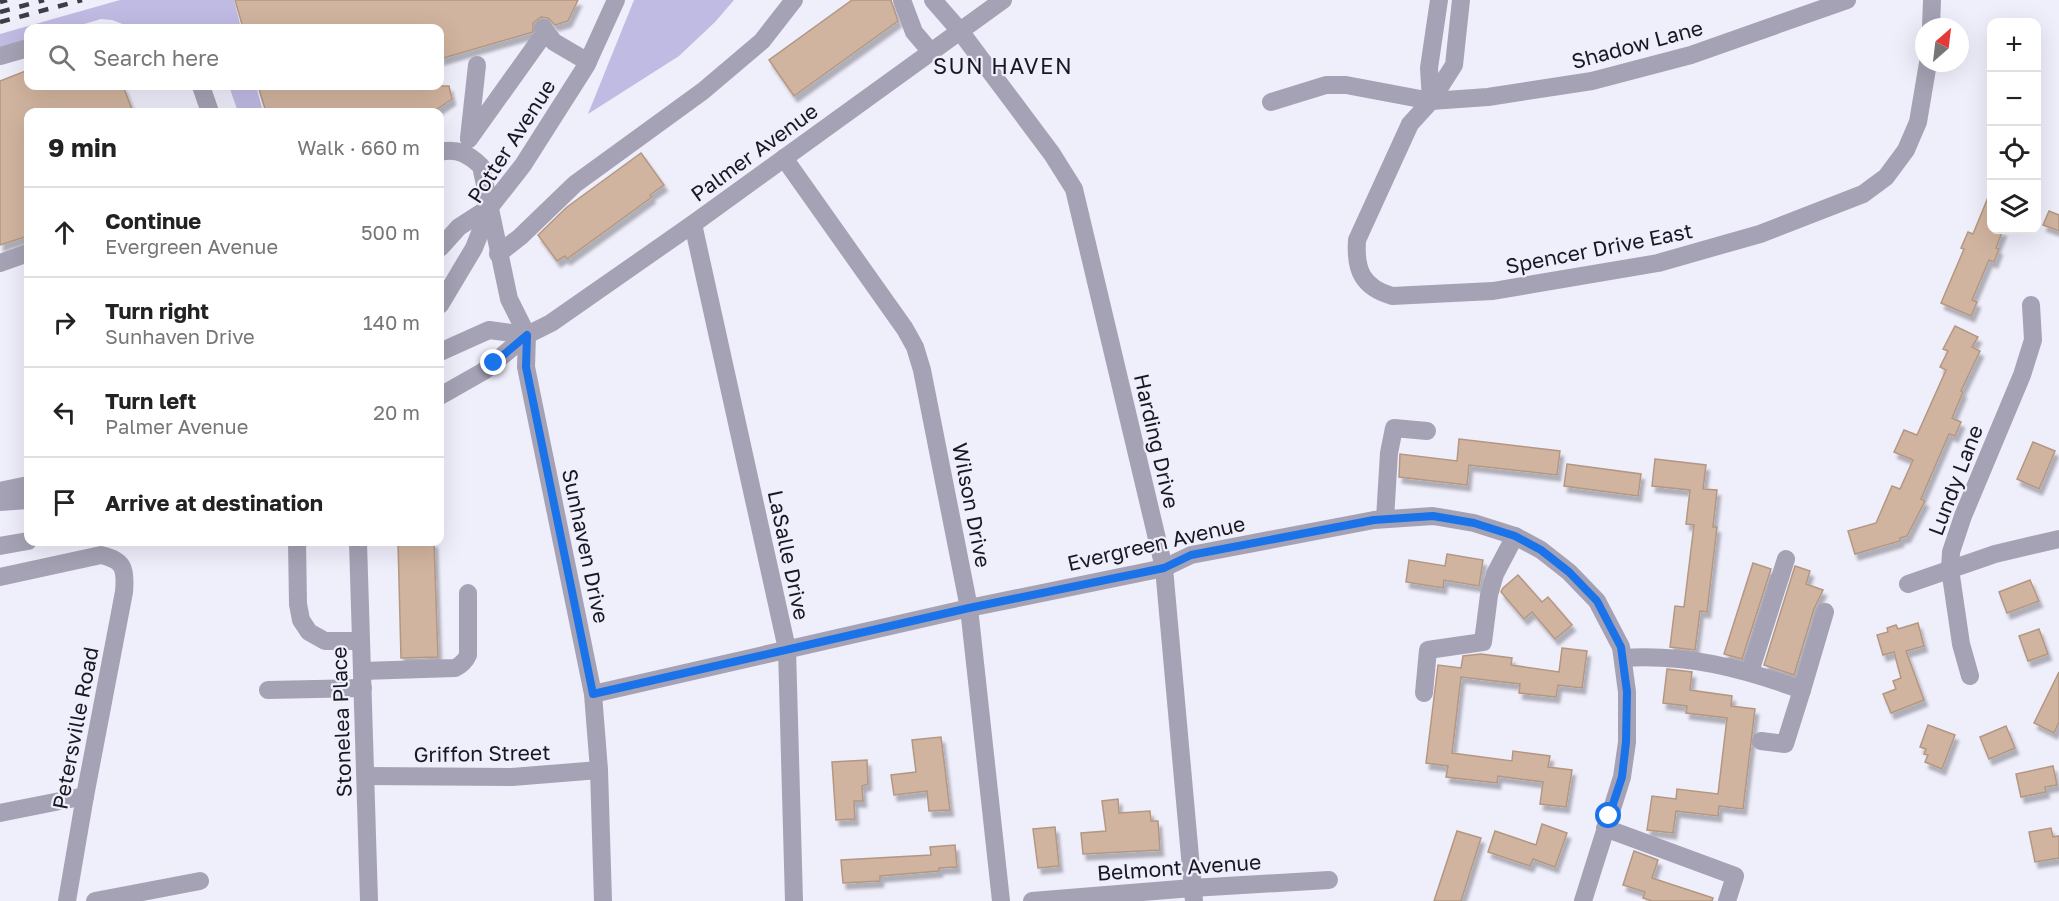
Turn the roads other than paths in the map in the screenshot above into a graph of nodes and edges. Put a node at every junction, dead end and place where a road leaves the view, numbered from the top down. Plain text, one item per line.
1 (616, 0) edge
2 (794, 0) edge
3 (902, 0) edge
4 (933, 0) edge
5 (1003, 0) edge
6 (1439, 0) edge
7 (1461, 0) edge
8 (1847, 0) edge
9 (1932, 0) edge
10 (1931, 18) edge
11 (960, 31) junction
12 (24, 49) edge
13 (931, 52) junction
14 (0, 56) edge
15 (588, 62) junction
16 (477, 65) dead end
17 (1927, 72) edge
18 (202, 90) edge
19 (1431, 101) junction
20 (1271, 102) dead end
21 (209, 108) edge
22 (468, 146) junction
23 (444, 151) edge
24 (784, 158) junction
25 (490, 207) junction
26 (693, 224) junction
27 (444, 244) edge
28 (498, 254) junction
29 (24, 255) edge
30 (0, 263) edge
31 (444, 298) edge
32 (2031, 305) dead end
33 (527, 335) junction
34 (444, 350) edge
35 (444, 394) edge
36 (1427, 431) dead end
37 (24, 486) edge
38 (0, 491) edge
39 (24, 500) edge
40 (0, 502) edge
41 (1385, 519) junction
42 (1515, 536) junction
43 (2059, 540) edge
44 (24, 542) edge
45 (0, 546) edge
46 (297, 546) edge
47 (358, 546) edge
48 (1786, 559) dead end
49 (1164, 568) junction
50 (1950, 569) junction
51 (0, 577) edge
52 (1908, 584) dead end
53 (468, 593) dead end
54 (969, 608) junction
55 (1826, 612) dead end
56 (361, 641) junction
57 (787, 648) junction
58 (1623, 658) junction
59 (1750, 672) junction
60 (1970, 676) dead end
61 (362, 679) junction
62 (267, 690) dead end
63 (1802, 690) junction
64 (1424, 693) dead end
65 (593, 694) junction
66 (1761, 741) dead end
67 (599, 770) junction
68 (366, 776) junction
69 (85, 795) junction
70 (0, 813) edge
71 (1607, 822) junction
72 (1329, 880) dead end
73 (200, 881) dead end
74 (1193, 894) edge
75 (67, 901) edge
76 (95, 901) edge
77 (369, 901) edge
78 (603, 901) edge
79 (794, 901) edge
80 (1001, 901) edge
81 (1032, 901) edge
82 (1583, 901) edge
83 (1727, 901) edge

1 - 15 street, Potter Avenue
2 - 28 street
3 - 13 street
4 - 11 street, Harding Drive
5 - 11 street, Palmer Avenue
6 - 19 street
7 - 19 street
8 - 19 street, Shadow Lane
9 - 10 street
11 - 13 street, Palmer Avenue
11 - 49 street, Harding Drive
12 - 14 street
13 - 24 street, Palmer Avenue
15 - 22 street
15 - 25 street, Potter Avenue
16 - 22 street
17 - 19 street, Spencer Drive East
18 - 21 street
19 - 20 street, Shadow Lane
22 - 23 street
22 - 25 street
24 - 26 street, Palmer Avenue
24 - 54 street, Wilson Drive
25 - 27 street
25 - 28 street, Sunhaven Drive
25 - 31 street, Potter Avenue
26 - 33 street, Palmer Avenue
26 - 57 street, LaSalle Drive
28 - 33 street, Sunhaven Drive
29 - 30 street
32 - 50 street, Lundy Lane
33 - 34 street
33 - 35 street, Palmer Avenue
33 - 65 street, Sunhaven Drive
36 - 41 street
37 - 38 street
39 - 40 street
41 - 42 street, Evergreen Avenue
41 - 49 street, Evergreen Avenue
42 - 58 street, Evergreen Avenue
42 - 64 street
43 - 50 street
44 - 45 street
46 - 56 street
47 - 56 street, Stonelea Place
48 - 59 street
49 - 54 street, Evergreen Avenue
49 - 74 street, Harding Drive
50 - 52 street
50 - 60 street, Lundy Lane
51 - 69 street, Petersville Road
53 - 61 street
54 - 57 street, Evergreen Avenue
54 - 80 street, Wilson Drive
55 - 63 street
56 - 61 street, Stonelea Place
57 - 65 street, Evergreen Avenue
57 - 79 street, LaSalle Drive
58 - 59 street
58 - 71 street, Evergreen Avenue
59 - 63 street
61 - 62 street
61 - 68 street, Stonelea Place
63 - 66 street
65 - 67 street, Sunhaven Drive
67 - 68 street, Griffon Street
67 - 78 street, Sunhaven Drive
68 - 77 street, Stonelea Place
69 - 70 street
69 - 75 street, Petersville Road
71 - 82 street, Evergreen Avenue
71 - 83 street
72 - 74 street, Belmont Avenue
73 - 76 street
74 - 81 street, Belmont Avenue

